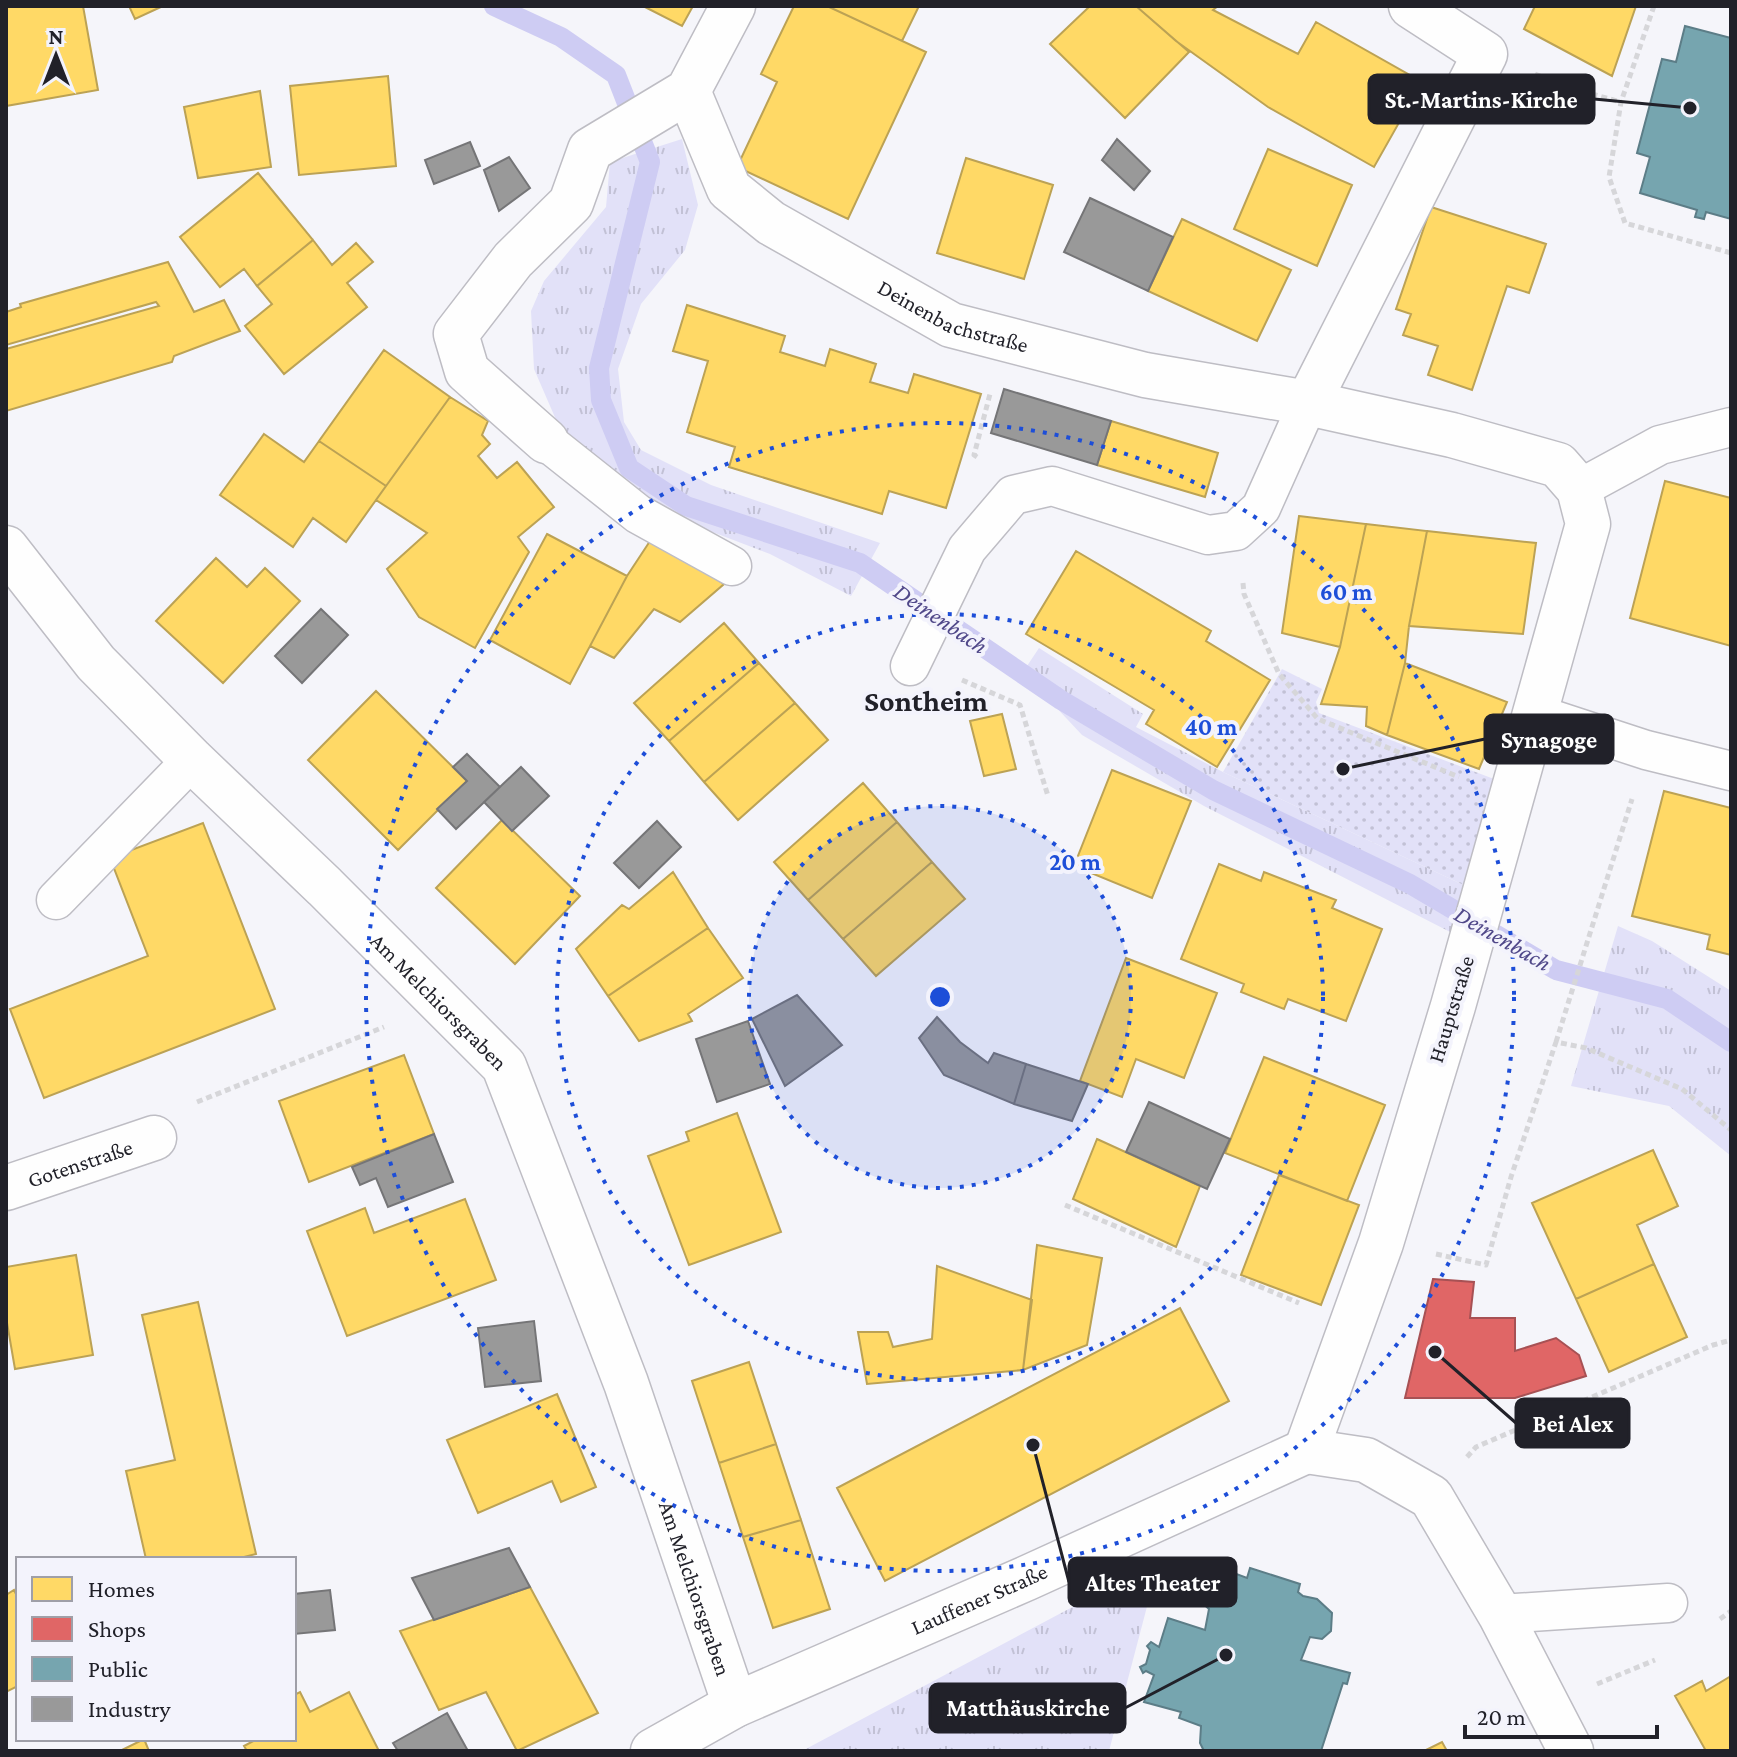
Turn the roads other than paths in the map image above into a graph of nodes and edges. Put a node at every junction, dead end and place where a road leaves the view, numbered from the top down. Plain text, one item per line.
1 (733, 6) edge
2 (1411, 6) edge
3 (688, 91) junction
4 (1308, 403) junction
5 (1731, 427) edge
6 (546, 441) joint
7 (1579, 489) junction
8 (6, 548) edge
9 (732, 566) dead end
10 (912, 663) road end
11 (1536, 714) junction
12 (192, 760) junction
13 (1731, 771) edge
14 (56, 900) dead end
15 (154, 1138) road end
16 (6, 1188) edge
17 (1306, 1451) junction
18 (1668, 1603) dead end
19 (1500, 1614) junction
20 (735, 1705) junction
21 (653, 1751) edge
22 (1571, 1751) edge

1 - 3 street
2 - 4 street
3 - 4 street, Deinenbachstraße
3 - 6 street
4 - 7 street, Deinenbachstraße
4 - 10 lane
5 - 7 lane
6 - 9 lane
7 - 11 street, Hauptstraße
8 - 12 street, Am Melchiorsgraben
11 - 13 lane
11 - 17 street, Hauptstraße
12 - 14 lane
12 - 20 street, Am Melchiorsgraben
15 - 16 street, Gotenstraße
17 - 19 street
17 - 20 street, Lauffener Straße
18 - 19 lane
19 - 22 street
20 - 21 street, Lauffener Straße

